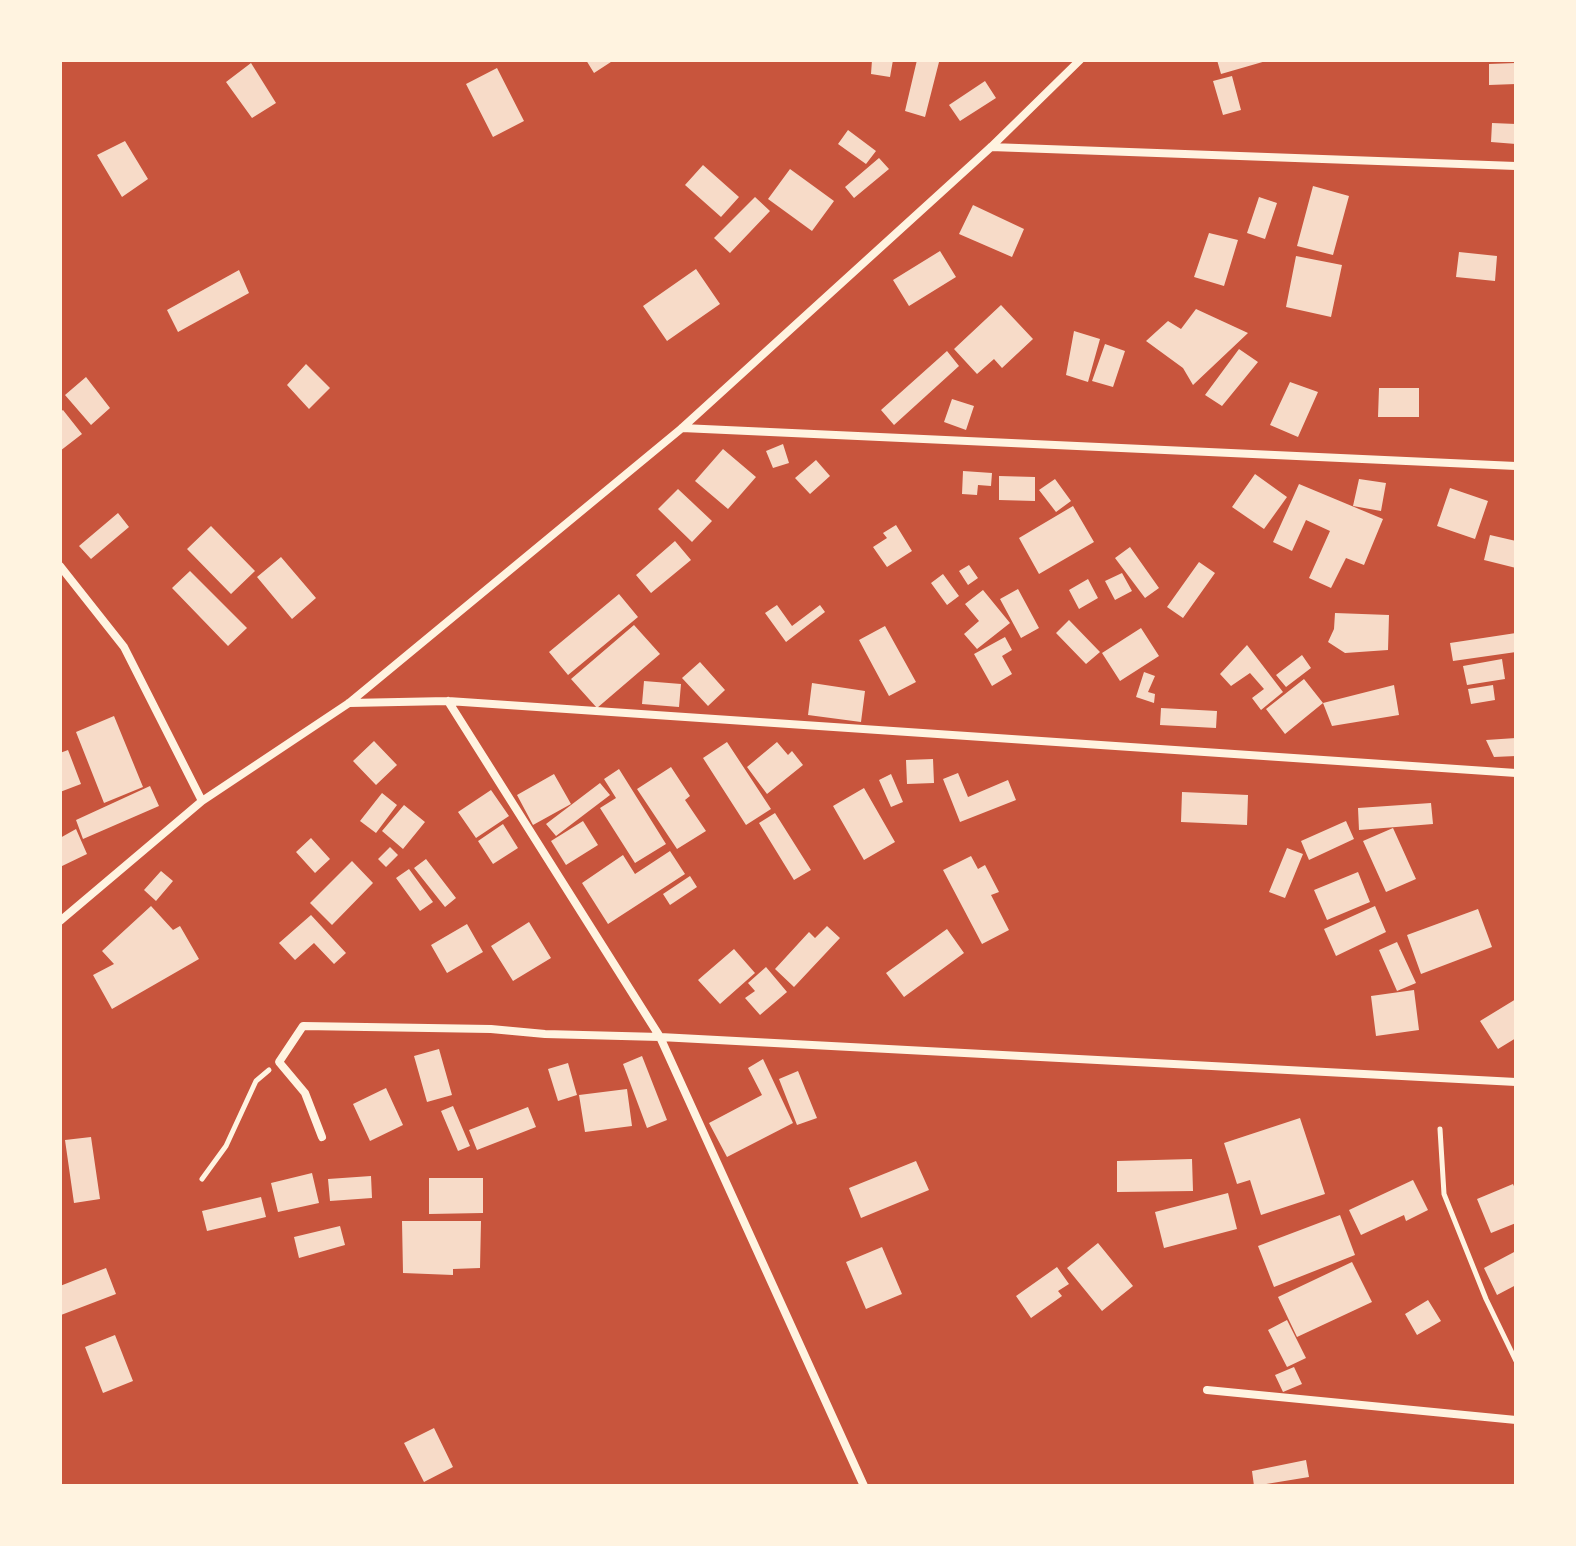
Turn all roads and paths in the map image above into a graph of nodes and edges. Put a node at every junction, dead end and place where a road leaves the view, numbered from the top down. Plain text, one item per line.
1 (1080, 60) edge
2 (991, 147) junction
3 (1516, 166) edge
4 (682, 428) junction
5 (1516, 466) edge
6 (60, 566) edge
7 (448, 701) junction
8 (349, 703) junction
9 (1516, 773) edge
10 (202, 801) junction
11 (60, 921) edge
12 (660, 1037) junction
13 (279, 1062) junction
14 (1516, 1082) edge
15 (1440, 1129) dead end
16 (322, 1137) dead end
17 (202, 1179) dead end
18 (1516, 1361) edge
19 (1207, 1390) dead end
20 (1516, 1420) edge
21 (864, 1486) edge

1 - 2 street
2 - 3 street
2 - 4 street
4 - 5 street
4 - 8 street
6 - 10 street
7 - 8 street
7 - 9 street
7 - 12 street
8 - 10 street
10 - 11 street
12 - 13 street
12 - 14 street
12 - 21 street
13 - 16 street
13 - 17 path
15 - 18 path
19 - 20 street

